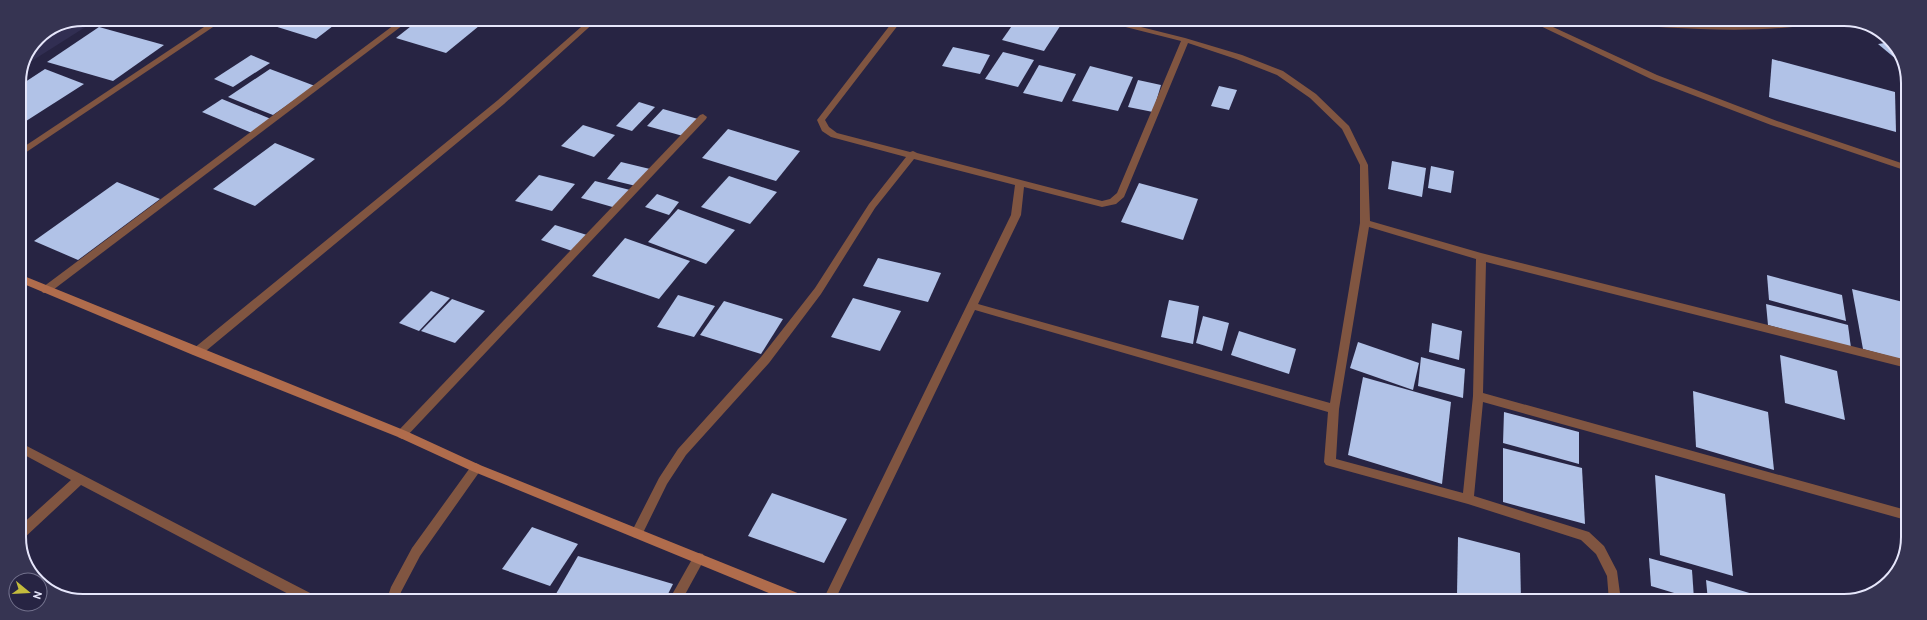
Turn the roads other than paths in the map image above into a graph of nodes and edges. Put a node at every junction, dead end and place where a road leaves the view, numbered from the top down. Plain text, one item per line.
1 (211, 26) edge
2 (398, 26) edge
3 (586, 26) edge
4 (893, 26) edge
5 (1127, 26) edge
6 (1545, 26) edge
7 (1678, 26) edge
8 (1794, 26) edge
9 (1185, 40) junction
10 (703, 117) dead end
11 (26, 149) edge
12 (913, 154) junction
13 (1901, 166) edge
14 (1020, 183) junction
15 (1364, 223) junction
16 (1481, 257) junction
17 (26, 281) edge
18 (46, 290) junction
19 (973, 306) junction
20 (197, 352) junction
21 (1901, 362) edge
22 (1478, 396) junction
23 (1334, 409) junction
24 (402, 434) junction
25 (26, 451) edge
26 (476, 468) junction
27 (80, 479) junction
28 (1468, 500) junction
29 (1901, 514) edge
30 (26, 529) edge
31 (637, 533) junction
32 (698, 558) junction
33 (300, 594) edge
34 (394, 594) edge
35 (678, 594) edge
36 (786, 594) edge
37 (832, 594) edge
38 (1614, 594) edge

1 - 11 street
2 - 18 street
3 - 20 street
4 - 12 street
5 - 9 street
6 - 13 street
7 - 8 street
9 - 14 street
9 - 15 street
10 - 24 street
12 - 14 street
12 - 31 street
14 - 19 street
15 - 16 street
15 - 23 street
16 - 21 street
16 - 22 street
17 - 18 street
18 - 20 street
19 - 23 street
19 - 37 street
20 - 24 street
22 - 28 street
22 - 29 street
23 - 28 street
24 - 26 street
25 - 27 street
26 - 31 street
26 - 34 street
27 - 30 street
27 - 33 street
28 - 38 street
31 - 32 street
32 - 35 street
32 - 36 street

